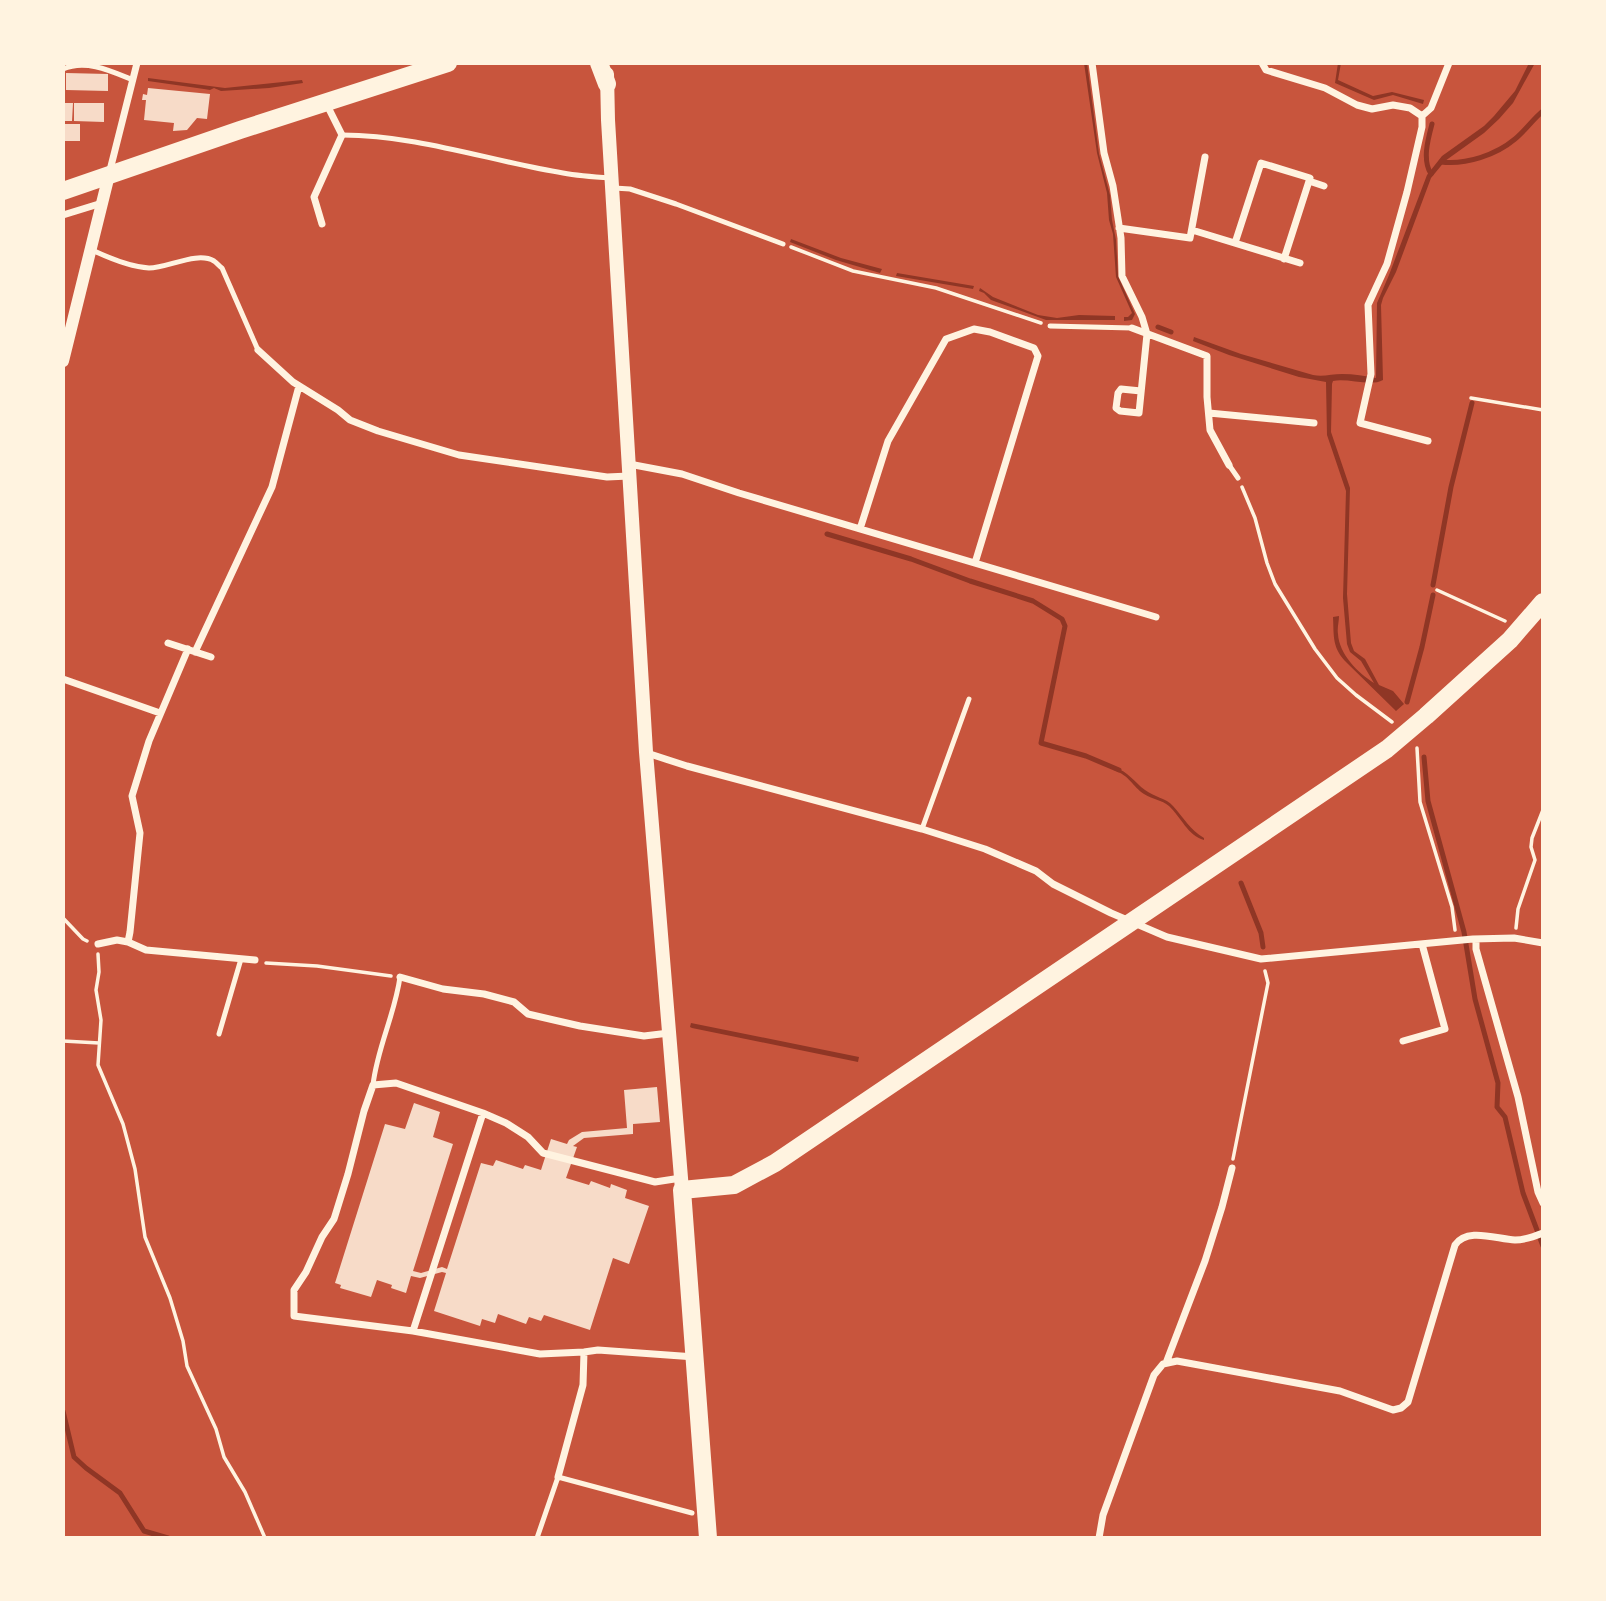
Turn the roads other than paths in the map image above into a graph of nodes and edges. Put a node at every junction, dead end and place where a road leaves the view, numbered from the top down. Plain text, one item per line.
1 (137, 63) edge
2 (448, 63) edge
3 (598, 63) edge
4 (607, 63) edge
5 (1093, 63) edge
6 (1449, 63) edge
7 (1266, 65) edge
8 (63, 69) edge
9 (133, 80) junction
10 (607, 84) junction
11 (326, 103) junction
12 (1422, 116) junction
13 (342, 135) junction
14 (1205, 157) dead end
15 (109, 175) junction
16 (1309, 181) junction
17 (612, 183) junction
18 (1324, 186) dead end
19 (63, 191) edge
20 (102, 202) junction
21 (63, 215) edge
22 (322, 224) dead end
23 (1119, 228) junction
24 (1192, 230) junction
25 (1235, 243) junction
26 (783, 244) road end
27 (90, 249) junction
28 (1284, 259) junction
29 (1300, 263) dead end
30 (1050, 326) road end
31 (1132, 328) joint
32 (1147, 334) junction
33 (258, 350) joint
34 (63, 361) edge
35 (299, 386) junction
36 (1141, 391) dead end
37 (1209, 413) junction
38 (1314, 423) dead end
39 (1428, 441) dead end
40 (1229, 465) joint
41 (629, 470) junction
42 (1238, 478) road end
43 (860, 530) junction
44 (975, 564) junction
45 (1543, 602) edge
46 (1156, 617) dead end
47 (168, 643) dead end
48 (191, 651) junction
49 (211, 657) dead end
50 (63, 680) edge
51 (969, 699) dead end
52 (160, 713) junction
53 (646, 752) junction
54 (922, 829) junction
55 (1130, 922) junction
56 (1474, 939) junction
57 (128, 942) junction
58 (1543, 943) edge
59 (98, 944) road end
60 (1422, 944) junction
61 (241, 959) junction
62 (255, 960) road end
63 (400, 977) joint
64 (669, 1033) junction
65 (219, 1034) dead end
66 (1403, 1041) dead end
67 (373, 1085) junction
68 (483, 1113) junction
69 (1231, 1168) road end
70 (681, 1184) junction
71 (1543, 1203) edge
72 (1543, 1233) edge
73 (413, 1331) junction
74 (584, 1352) junction
75 (695, 1357) junction
76 (1166, 1363) junction
77 (558, 1476) junction
78 (692, 1513) dead end
79 (537, 1538) edge
80 (708, 1538) edge
81 (1099, 1538) edge

1 - 9 street
2 - 11 highway
3 - 10 highway
4 - 10 main road
5 - 23 street
6 - 12 street
7 - 12 street
8 - 9 lane
9 - 15 street
10 - 17 main road
11 - 13 street
11 - 15 highway
12 - 39 street
13 - 17 lane
13 - 22 street
14 - 24 street
15 - 19 highway
15 - 20 street
16 - 18 street
16 - 25 street
16 - 28 street
17 - 26 lane
17 - 41 main road
20 - 21 street
20 - 27 street
23 - 24 street
23 - 32 street
24 - 25 street
25 - 28 street
27 - 33 lane
27 - 34 street
28 - 29 street
30 - 31 lane
31 - 32 street
32 - 36 street
32 - 37 street
33 - 35 street
35 - 41 street
35 - 48 street
37 - 38 street
37 - 40 street
40 - 42 lane
41 - 43 street
41 - 53 main road
43 - 44 street
43 - 44 street
44 - 46 street
45 - 55 highway
47 - 48 street
48 - 49 street
48 - 52 street
50 - 52 street
51 - 54 lane
52 - 57 street
53 - 54 street
53 - 64 main road
54 - 55 street
55 - 60 street
55 - 70 highway
56 - 58 street
56 - 60 street
56 - 71 street
57 - 59 street
57 - 61 street
60 - 66 street
61 - 62 street
61 - 65 lane
63 - 64 street
63 - 67 lane
64 - 70 main road
67 - 68 street
67 - 73 street
68 - 70 street
68 - 73 street
69 - 76 street
70 - 75 highway
72 - 76 street
73 - 74 street
74 - 75 street
74 - 77 street
75 - 80 highway
76 - 81 street
77 - 78 lane
77 - 79 lane

